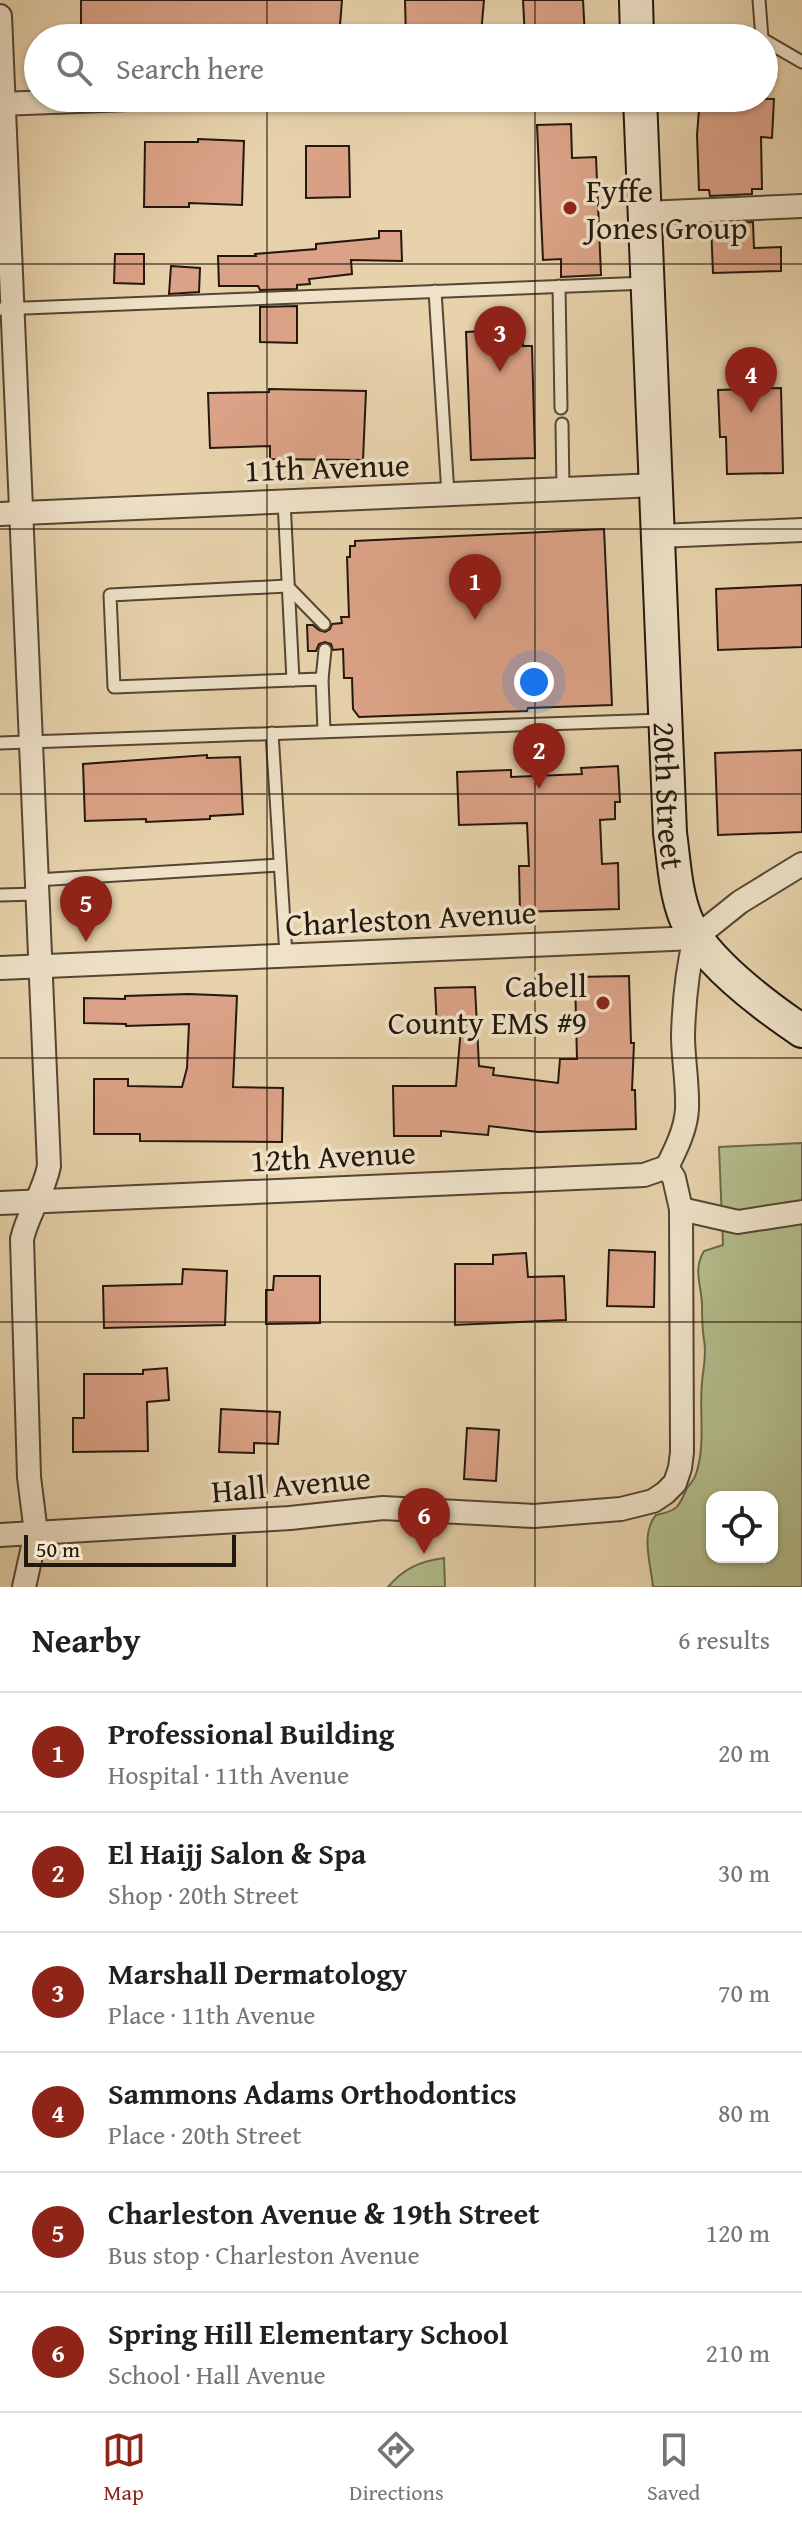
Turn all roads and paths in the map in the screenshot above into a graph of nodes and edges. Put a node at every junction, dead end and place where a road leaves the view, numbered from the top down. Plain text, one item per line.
1 (636, 0) edge
2 (759, 0) edge
3 (0, 16) edge
4 (637, 24) edge
5 (761, 24) edge
6 (778, 48) edge
7 (802, 62) edge
8 (24, 103) edge
9 (2, 104) edge
10 (641, 112) edge
11 (802, 206) edge
12 (645, 213) junction
13 (648, 282) junction
14 (559, 286) junction
15 (435, 291) junction
16 (6, 308) edge
17 (561, 408) dead end
18 (562, 424) dead end
19 (656, 485) junction
20 (563, 489) junction
21 (448, 494) junction
22 (284, 501) junction
23 (11, 513) edge
24 (802, 530) edge
25 (659, 536) junction
26 (287, 586) junction
27 (324, 624) dead end
28 (325, 650) dead end
29 (322, 679) junction
30 (293, 680) junction
31 (666, 719) junction
32 (324, 731) junction
33 (272, 733) junction
34 (30, 742) junction
35 (0, 743) edge
36 (802, 864) edge
37 (280, 865) junction
38 (37, 887) junction
39 (0, 895) edge
40 (695, 938) junction
41 (286, 955) junction
42 (40, 966) junction
43 (0, 968) edge
44 (802, 1031) edge
45 (667, 1167) junction
46 (37, 1202) junction
47 (0, 1203) edge
48 (681, 1209) junction
49 (802, 1212) edge
50 (36, 1533) junction
51 (0, 1535) edge
52 (24, 1587) edge

1 - 4 main road
2 - 5 lane
3 - 9 street
6 - 7 lane
8 - 9 street
9 - 16 street
10 - 12 main road, 20th Street
11 - 12 street
12 - 13 main road, 20th Street
13 - 14 lane
13 - 19 main road, 20th Street
14 - 15 lane
14 - 17 lane
15 - 16 lane
15 - 21 lane
16 - 23 street
18 - 20 lane
19 - 20 street, 11th Avenue
19 - 25 main road, 20th Street
20 - 21 street, 11th Avenue
21 - 22 street, 11th Avenue
22 - 23 street, 11th Avenue
22 - 26 lane
23 - 34 street
24 - 25 street
25 - 31 main road, 20th Street
26 - 27 lane
26 - 30 lane
26 - 30 lane
28 - 29 lane
29 - 30 lane
29 - 32 lane
31 - 32 lane
31 - 40 main road, 20th Street
32 - 33 lane
33 - 34 lane
33 - 37 lane
34 - 35 lane
34 - 38 street
36 - 40 street
37 - 38 lane
37 - 41 lane
38 - 39 lane
38 - 42 street
40 - 41 street, Charleston Avenue
40 - 44 main road
40 - 45 street
41 - 42 street, Charleston Avenue
42 - 43 street, Charleston Avenue
42 - 46 street
45 - 46 street, 12th Avenue
45 - 48 street
46 - 47 street, 12th Avenue
46 - 50 street
48 - 49 street
48 - 50 street, Hall Avenue
50 - 51 street, Hall Avenue
50 - 52 street

